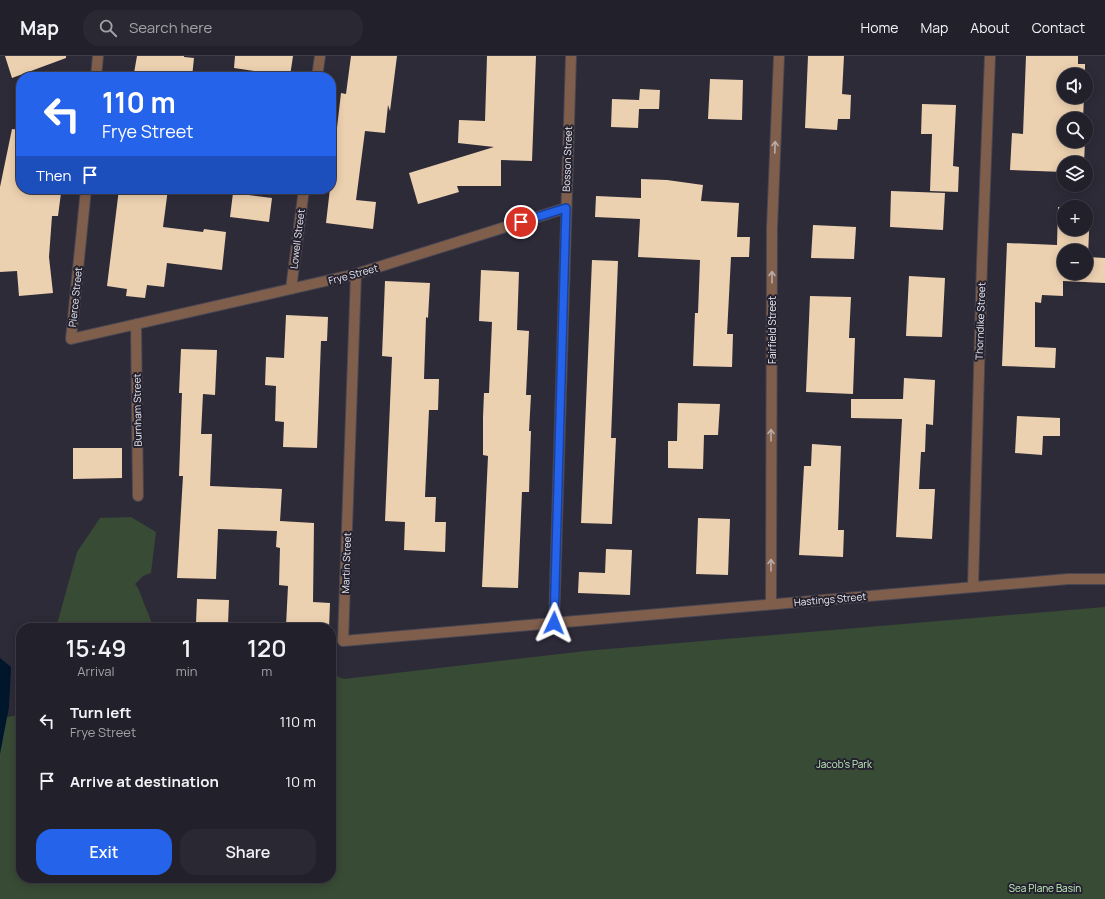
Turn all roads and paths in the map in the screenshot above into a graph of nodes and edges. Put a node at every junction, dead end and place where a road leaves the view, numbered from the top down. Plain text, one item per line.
1 (98, 56) edge
2 (320, 56) edge
3 (571, 56) edge
4 (779, 56) edge
5 (990, 56) edge
6 (96, 72) edge
7 (318, 72) edge
8 (86, 194) edge
9 (303, 194) edge
10 (566, 208) junction
11 (356, 274) junction
12 (291, 289) junction
13 (136, 324) junction
14 (138, 496) dead end
15 (1105, 579) edge
16 (973, 587) junction
17 (771, 604) junction
18 (554, 623) junction

1 - 6 street
2 - 7 street
3 - 10 street, Bosson Street
17 -> 4 street, Fairfield Street
5 - 16 street, Thorndike Street
8 - 13 street, Pierce Street
9 - 12 street, Lowell Street
10 - 11 street, Frye Street
10 - 18 street, Bosson Street
11 - 12 street, Frye Street
11 - 18 street, Martin Street
12 - 13 street, Frye Street
13 - 14 street, Burnham Street
15 - 16 street, Hastings Street
16 - 17 street, Hastings Street
17 - 18 street, Hastings Street

